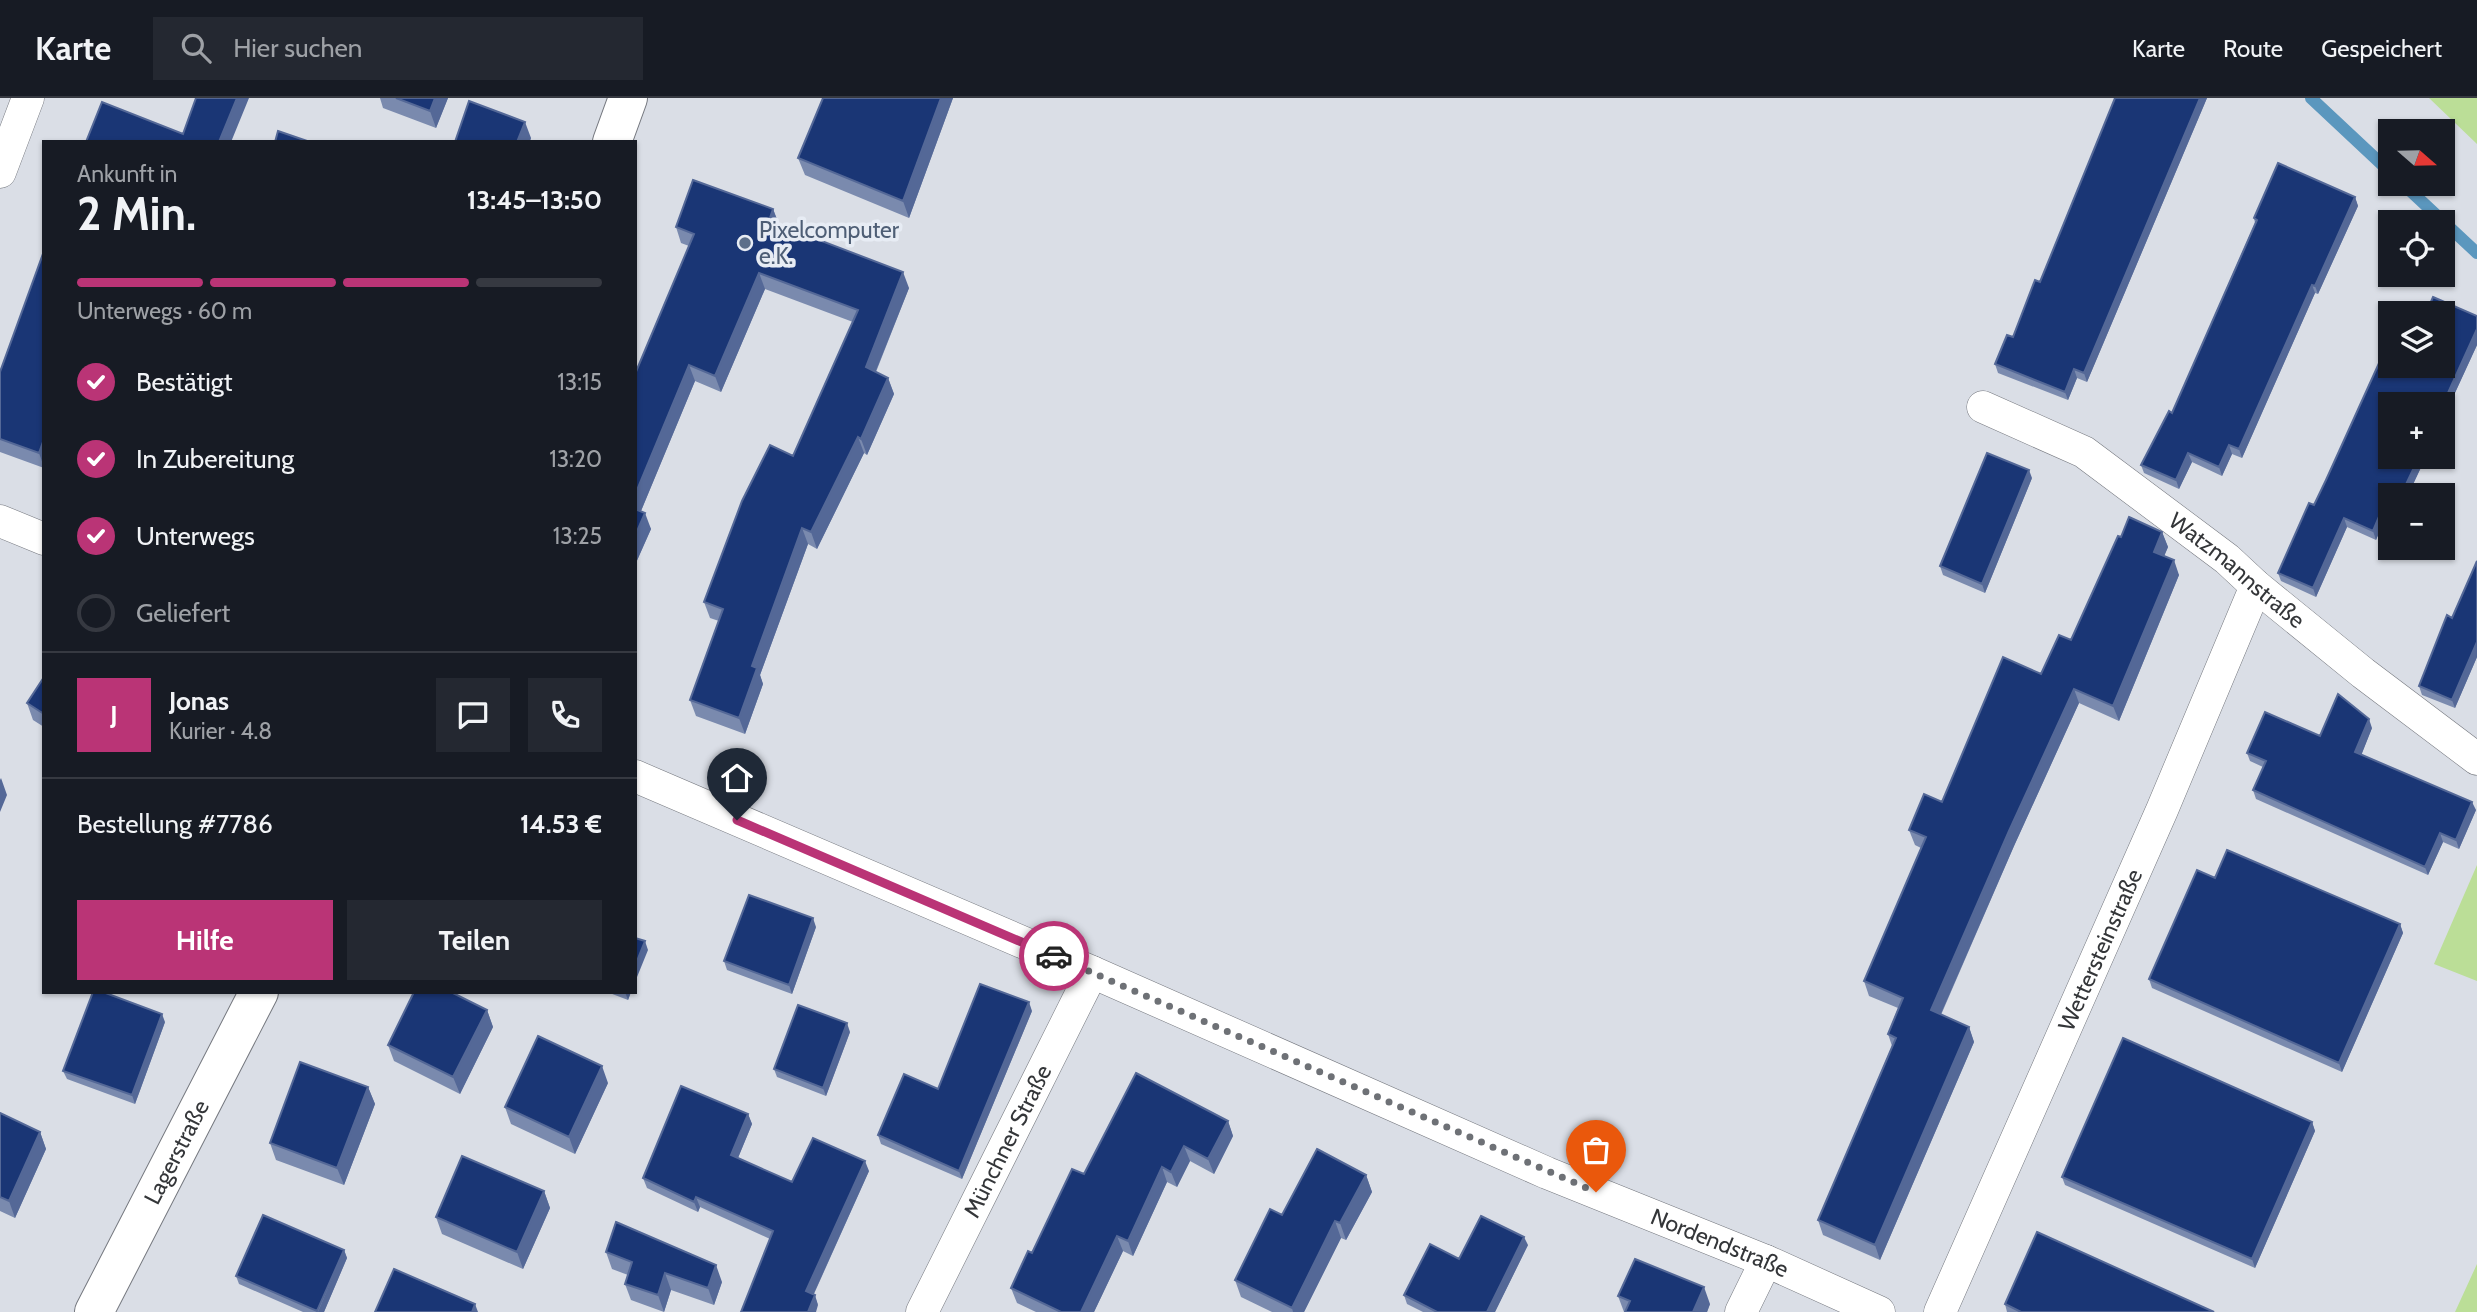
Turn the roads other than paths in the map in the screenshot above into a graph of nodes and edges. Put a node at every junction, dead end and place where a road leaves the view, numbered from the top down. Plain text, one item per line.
1 (28, 98) edge
2 (628, 98) edge
3 (613, 140) edge
4 (0, 172) edge
5 (1983, 407) dead end
6 (0, 521) edge
7 (42, 538) edge
8 (2256, 586) junction
9 (2477, 759) edge
10 (637, 777) edge
11 (1092, 972) junction
12 (258, 994) edge
13 (1766, 1261) junction
14 (94, 1312) edge
15 (922, 1312) edge
16 (1741, 1312) edge
17 (1879, 1312) edge
18 (1940, 1312) edge

1 - 4 street
2 - 3 street
5 - 8 street, Watzmannstraße
6 - 7 street
8 - 9 street, Watzmannstraße
8 - 18 street, Wettersteinstraße
10 - 11 street, Nordendstraße
11 - 13 street, Nordendstraße
11 - 15 street, Münchner Straße
12 - 14 street, Lagerstraße
13 - 16 street
13 - 17 street, Nordendstraße

